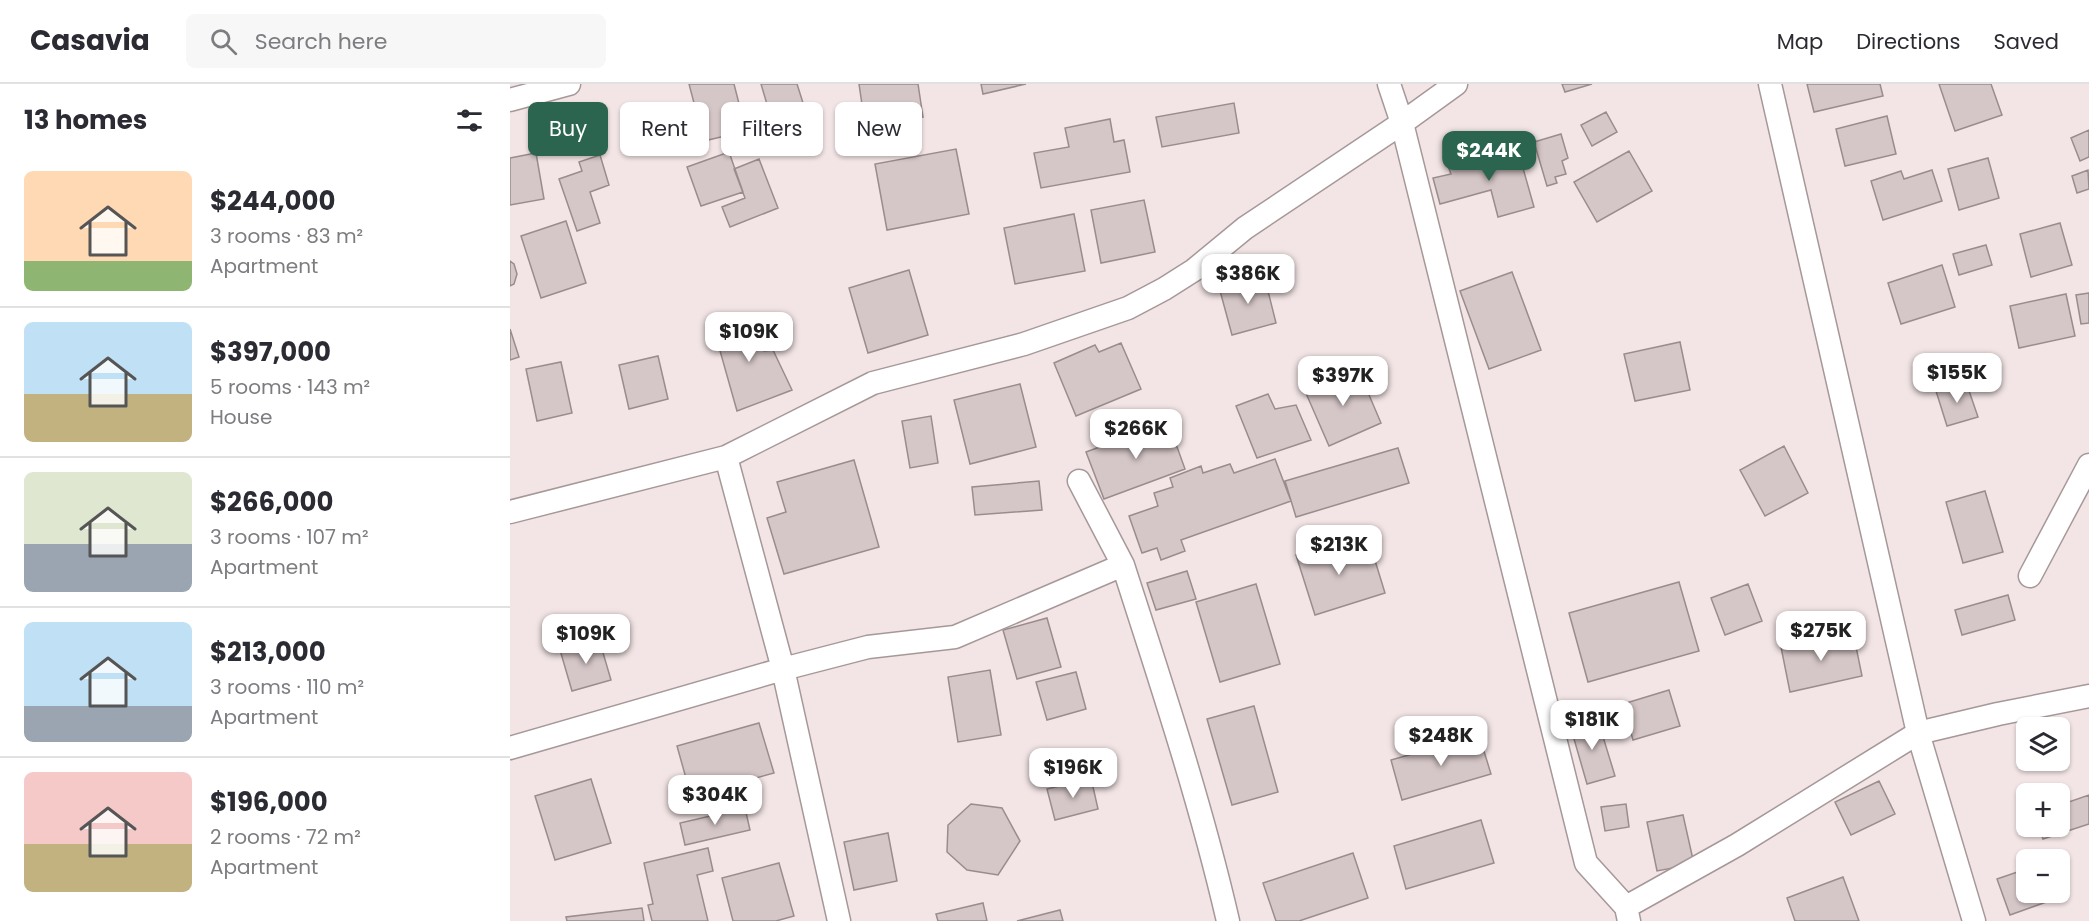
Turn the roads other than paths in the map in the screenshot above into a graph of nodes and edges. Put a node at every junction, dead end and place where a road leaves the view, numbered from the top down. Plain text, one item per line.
1 (569, 84) edge
2 (1389, 84) edge
3 (1456, 84) edge
4 (1770, 84) edge
5 (510, 100) edge
6 (1402, 123) junction
7 (726, 457) junction
8 (2089, 465) edge
9 (1079, 481) dead end
10 (510, 512) edge
11 (1123, 565) junction
12 (2030, 576) dead end
13 (783, 669) junction
14 (2089, 696) edge
15 (1918, 733) junction
16 (510, 748) edge
17 (1628, 914) edge
18 (838, 921) edge
19 (1228, 921) edge
20 (1974, 921) edge

1 - 5 street
2 - 6 street
3 - 6 street
4 - 15 street
6 - 7 street
6 - 17 street
7 - 10 street
7 - 13 street
8 - 12 street
9 - 11 street
11 - 13 street
11 - 19 street
13 - 16 street
13 - 18 street
14 - 15 street
15 - 17 street
15 - 20 street

